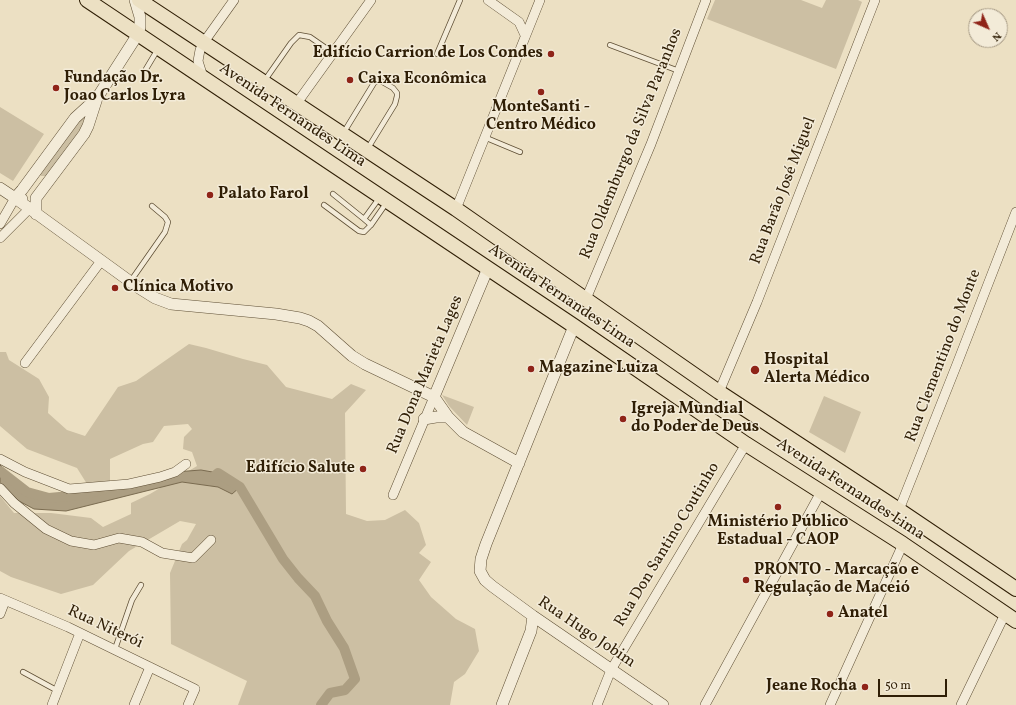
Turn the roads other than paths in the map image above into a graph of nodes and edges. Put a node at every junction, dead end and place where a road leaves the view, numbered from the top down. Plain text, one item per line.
1 (87, 0) edge
2 (135, 0) edge
3 (139, 0) edge
4 (234, 0) edge
5 (371, 0) edge
6 (460, 0) edge
7 (488, 0) edge
8 (540, 0) edge
9 (706, 0) edge
10 (875, 0) edge
11 (533, 16) junction
12 (519, 22) junction
13 (138, 34) junction
14 (525, 35) junction
15 (204, 42) junction
16 (610, 45) dead end
17 (158, 48) junction
18 (333, 53) junction
19 (437, 54) dead end
20 (146, 69) dead end
21 (679, 71) junction
22 (203, 77) junction
23 (264, 81) junction
24 (97, 98) junction
25 (297, 103) junction
26 (343, 133) junction
27 (484, 137) junction
28 (367, 149) junction
29 (520, 152) dead end
30 (0, 188) edge
31 (333, 194) dead end
32 (15, 198) junction
33 (36, 198) junction
34 (384, 198) junction
35 (324, 205) dead end
36 (152, 206) dead end
37 (456, 208) junction
38 (33, 211) junction
39 (1016, 212) edge
40 (364, 219) junction
41 (0, 224) edge
42 (371, 225) junction
43 (0, 238) edge
44 (101, 261) junction
45 (488, 268) junction
46 (130, 282) junction
47 (586, 299) junction
48 (574, 326) junction
49 (25, 363) dead end
50 (719, 392) junction
51 (434, 397) junction
52 (448, 417) junction
53 (424, 419) junction
54 (746, 444) junction
55 (0, 459) edge
56 (519, 463) junction
57 (186, 464) dead end
58 (0, 488) edge
59 (821, 492) junction
60 (392, 495) dead end
61 (899, 510) junction
62 (211, 540) dead end
63 (903, 544) junction
64 (141, 586) dead end
65 (1016, 589) edge
66 (3, 599) edge
67 (0, 614) edge
68 (533, 616) junction
69 (1010, 618) edge
70 (543, 624) junction
71 (531, 631) junction
72 (80, 633) junction
73 (114, 649) junction
74 (150, 667) junction
75 (611, 670) junction
76 (23, 672) dead end
77 (58, 691) junction
78 (52, 705) edge
79 (134, 705) edge
80 (188, 705) edge
81 (502, 705) edge
82 (597, 705) edge
83 (663, 705) edge
84 (705, 705) edge
85 (830, 705) edge
86 (961, 705) edge

1 - 13 highway, Avenida Fernandes Lima
2 - 13 street
3 - 15 highway, Avenida Fernandes Lima
4 - 15 street
5 - 18 street
6 - 19 lane
7 - 12 street
8 - 11 street
9 - 21 street, Rua Oldemburgo da Silva Paranhos
10 - 50 street, Rua Barão José Miguel
11 - 12 street
11 - 14 street
12 - 14 street
13 - 17 highway, Avenida Fernandes Lima
13 - 24 street
14 - 27 street
15 - 22 street
15 - 23 highway, Avenida Fernandes Lima
16 - 21 lane
17 - 20 lane
17 - 22 highway, Avenida Fernandes Lima
18 - 23 lane
18 - 25 street
21 - 47 street, Rua Oldemburgo da Silva Paranhos
22 - 34 highway, Avenida Fernandes Lima
23 - 25 highway, Avenida Fernandes Lima
24 - 32 street
24 - 33 street
25 - 26 highway, Avenida Fernandes Lima
26 - 28 highway, Avenida Fernandes Lima
26 - 28 lane
27 - 29 lane
27 - 37 street
28 - 37 highway, Avenida Fernandes Lima
30 - 32 street
31 - 40 lane
32 - 33 street
32 - 38 street
32 - 41 street
33 - 38 street
34 - 40 lane
34 - 42 lane
34 - 45 highway, Avenida Fernandes Lima
35 - 42 lane
36 - 46 lane
37 - 47 highway, Avenida Fernandes Lima
38 - 43 street
38 - 44 street
39 - 61 street, Rua Clementino do Monte
40 - 42 lane
44 - 46 street
44 - 49 street
45 - 48 highway, Avenida Fernandes Lima
45 - 51 street, Rua Dona Marieta Lages
46 - 51 street
47 - 50 highway, Avenida Fernandes Lima
48 - 54 highway, Avenida Fernandes Lima
48 - 56 street
50 - 61 highway, Avenida Fernandes Lima
51 - 52 street
51 - 53 street, Rua Dona Marieta Lages
52 - 53 street
52 - 56 street
53 - 60 street, Rua Dona Marieta Lages
54 - 59 highway, Avenida Fernandes Lima
54 - 75 street, Rua Don Santino Coutinho
55 - 57 street
56 - 68 street, Rua Hugo Jobim
58 - 62 street
59 - 63 highway, Avenida Fernandes Lima
59 - 84 street
61 - 65 highway, Avenida Fernandes Lima
63 - 69 highway, Avenida Fernandes Lima
63 - 85 street
64 - 73 lane
66 - 67 street
66 - 72 street, Rua Niterói
68 - 70 street, Rua Hugo Jobim
68 - 71 street
69 - 86 street
70 - 71 street
70 - 75 street, Rua Hugo Jobim
71 - 81 street
72 - 73 street, Rua Niterói
72 - 77 street
73 - 74 street, Rua Niterói
74 - 79 street
74 - 80 street, Rua Niterói
75 - 82 street, Rua Don Santino Coutinho
75 - 83 street, Rua Hugo Jobim
76 - 77 lane
77 - 78 street

